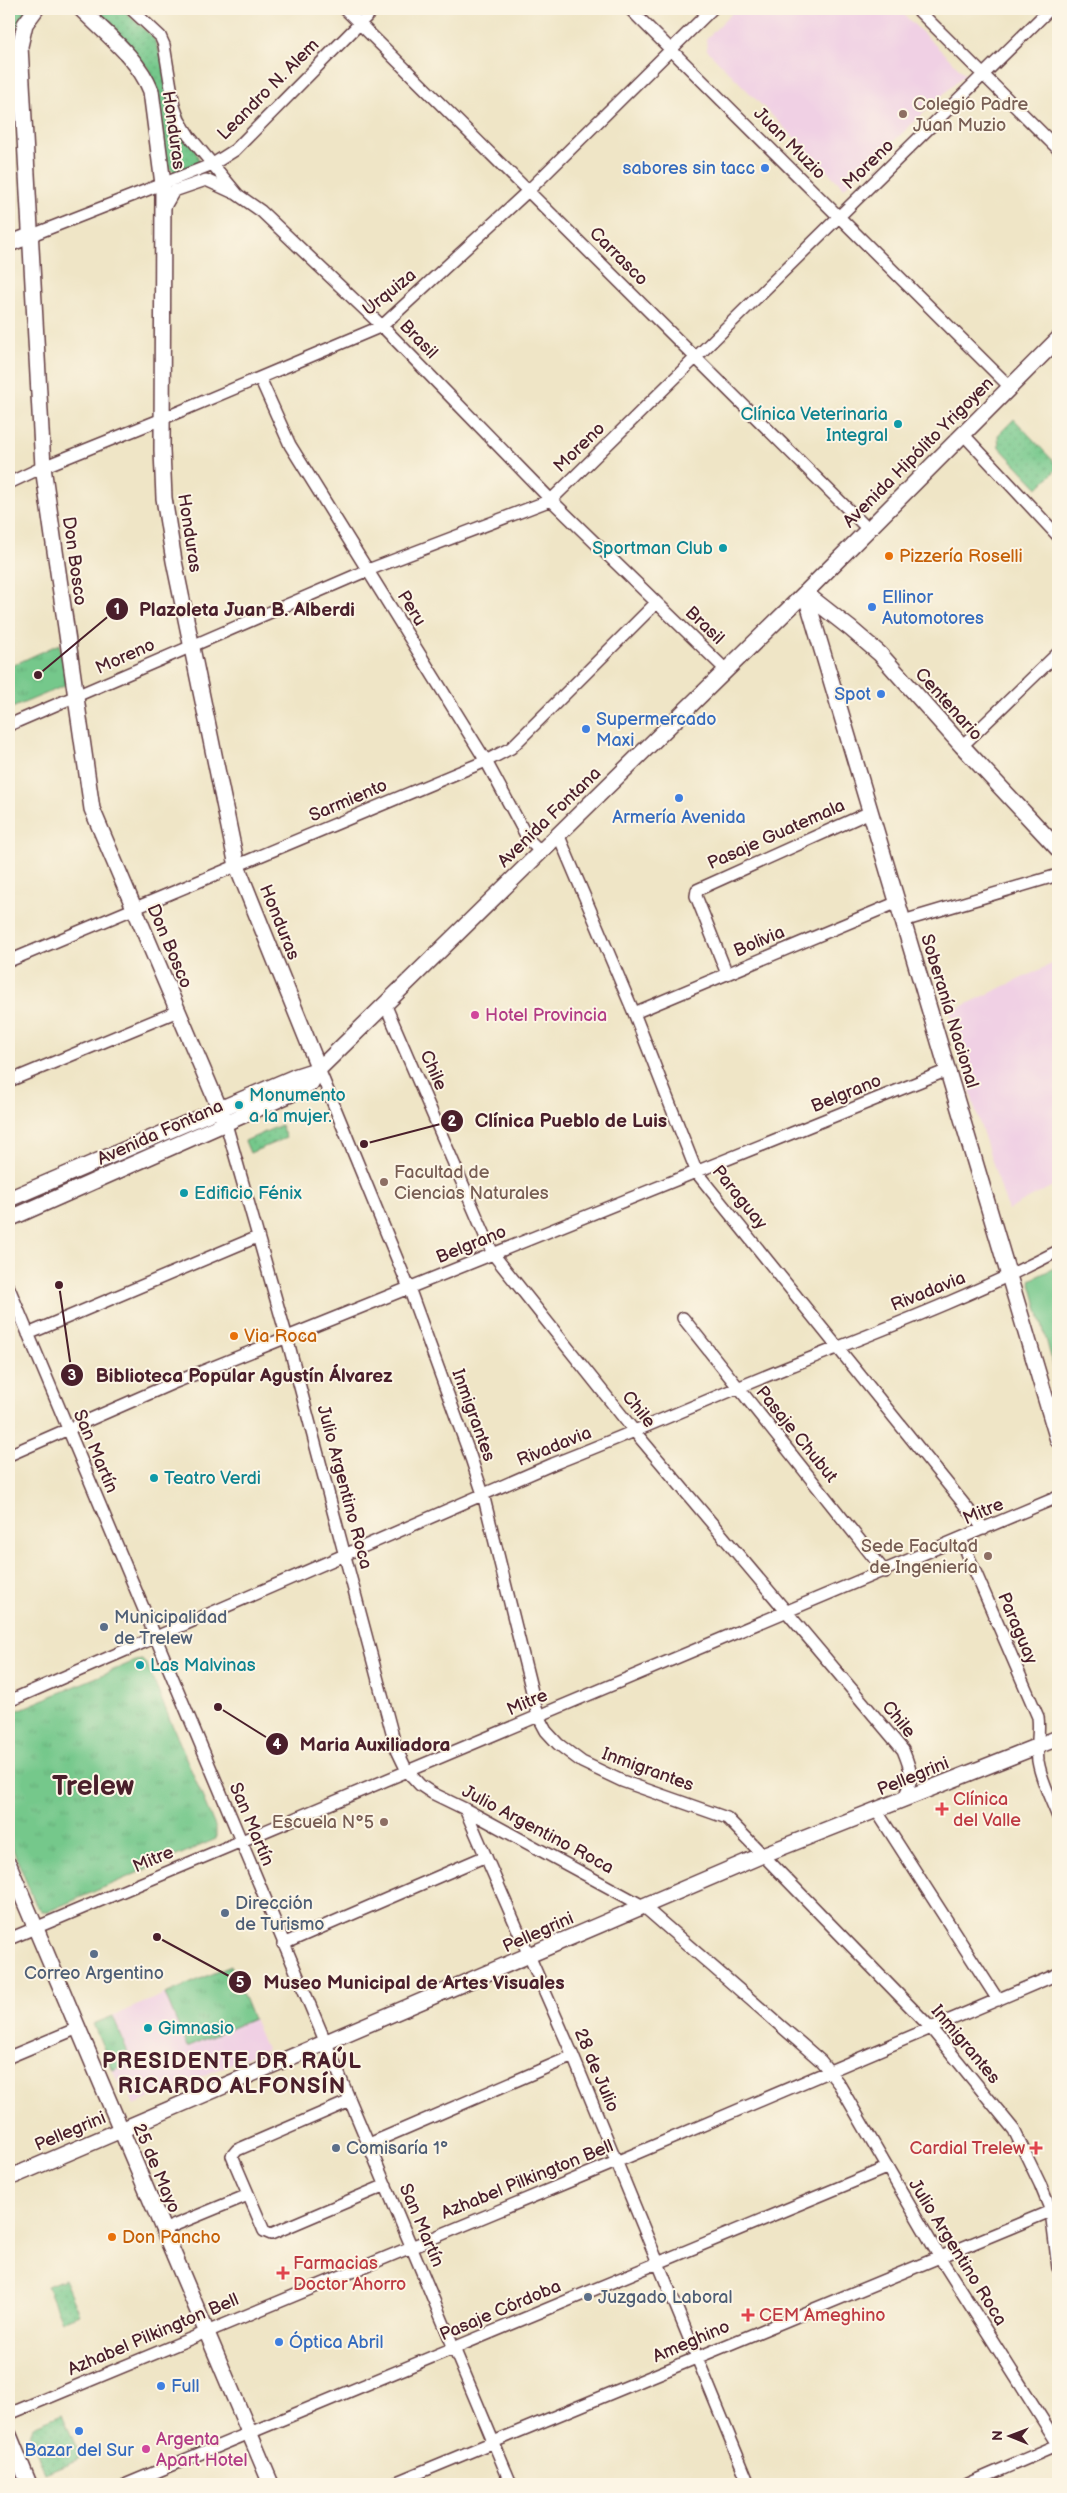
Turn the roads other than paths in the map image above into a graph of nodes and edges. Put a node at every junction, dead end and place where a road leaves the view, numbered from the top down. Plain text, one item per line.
1 (36, 9) edge
2 (81, 9) edge
3 (131, 9) edge
4 (345, 9) edge
5 (374, 9) edge
6 (630, 9) edge
7 (712, 9) edge
8 (917, 9) edge
9 (1050, 9) edge
10 (360, 24) junction
11 (9, 34) edge
12 (20, 46) junction
13 (672, 50) junction
14 (983, 75) junction
15 (1058, 149) edge
16 (213, 164) junction
17 (163, 184) junction
18 (529, 190) junction
19 (238, 195) junction
20 (163, 210) junction
21 (839, 217) junction
22 (32, 235) junction
23 (9, 244) edge
24 (382, 326) junction
25 (1058, 339) edge
26 (695, 358) junction
27 (260, 378) junction
28 (1010, 388) junction
29 (162, 419) junction
30 (963, 434) junction
31 (43, 466) junction
32 (9, 481) edge
33 (551, 500) junction
34 (868, 528) junction
35 (1058, 536) edge
36 (368, 570) junction
37 (805, 593) junction
38 (656, 602) junction
39 (192, 646) junction
40 (1058, 653) edge
41 (726, 670) junction
42 (76, 697) junction
43 (9, 725) edge
44 (962, 746) junction
45 (486, 760) junction
46 (870, 812) junction
47 (558, 834) junction
48 (1058, 849) edge
49 (541, 852) junction
50 (237, 866) junction
51 (1058, 875) edge
52 (898, 902) junction
53 (134, 909) junction
54 (903, 921) junction
55 (9, 961) edge
56 (727, 974) junction
57 (386, 1004) junction
58 (178, 1011) junction
59 (634, 1013) junction
60 (319, 1069) junction
61 (948, 1070) junction
62 (9, 1081) edge
63 (219, 1110) junction
64 (226, 1124) junction
65 (697, 1173) junction
66 (9, 1198) edge
67 (9, 1219) edge
68 (257, 1237) junction
69 (1058, 1251) edge
70 (493, 1254) junction
71 (1010, 1276) junction
72 (9, 1288) edge
73 (409, 1288) junction
74 (684, 1318) dead end
75 (28, 1334) junction
76 (287, 1338) junction
77 (838, 1347) junction
78 (737, 1387) junction
79 (68, 1430) junction
80 (635, 1432) junction
81 (1058, 1440) edge
82 (9, 1455) edge
83 (483, 1494) junction
84 (1058, 1497) edge
85 (984, 1529) junction
86 (961, 1539) junction
87 (344, 1553) junction
88 (885, 1572) junction
89 (786, 1612) junction
90 (155, 1637) junction
91 (9, 1701) edge
92 (538, 1716) junction
93 (1058, 1738) edge
94 (1039, 1746) junction
95 (407, 1771) junction
96 (902, 1800) junction
97 (466, 1808) junction
98 (876, 1810) junction
99 (1058, 1817) edge
100 (240, 1841) junction
101 (765, 1854) junction
102 (486, 1856) junction
103 (9, 1865) edge
104 (643, 1906) junction
105 (35, 1928) junction
106 (9, 1939) edge
107 (283, 1944) junction
108 (529, 1957) junction
109 (1058, 1974) edge
110 (998, 2000) junction
111 (930, 2027) junction
112 (78, 2028) junction
113 (325, 2043) junction
114 (573, 2056) junction
115 (9, 2057) edge
116 (829, 2070) junction
117 (350, 2101) junction
118 (120, 2130) junction
119 (369, 2144) junction
120 (616, 2162) junction
121 (886, 2168) junction
122 (9, 2178) edge
123 (386, 2185) junction
124 (248, 2195) junction
125 (1054, 2210) edge
126 (163, 2230) junction
127 (412, 2246) junction
128 (939, 2256) junction
129 (658, 2263) junction
130 (1058, 2268) edge
131 (205, 2331) junction
132 (455, 2348) junction
133 (697, 2358) junction
134 (9, 2414) edge
135 (249, 2433) junction
136 (9, 2435) edge
137 (494, 2442) junction
138 (1058, 2444) edge
139 (9, 2460) edge
140 (19, 2484) edge
141 (29, 2484) edge
142 (127, 2484) edge
143 (271, 2484) edge
144 (392, 2484) edge
145 (510, 2484) edge
146 (750, 2484) edge
147 (968, 2484) edge

1 - 12 street, Don Bosco
2 - 17 street, Honduras
3 - 16 street, Brasil
4 - 10 street, Carrasco
5 - 10 street, Leandro N. Alem
6 - 13 street, Juan Muzio
7 - 13 street, Urquiza
8 - 14 street
9 - 14 street, Moreno
10 - 16 street, Leandro N. Alem
10 - 18 street, Carrasco
11 - 12 street
12 - 22 street, Don Bosco
13 - 18 street, Urquiza
13 - 21 street, Juan Muzio
14 - 15 street
14 - 21 street, Moreno
16 - 17 street, Leandro N. Alem
16 - 19 street, Brasil
17 - 20 street, Honduras
17 - 22 street, Leandro N. Alem
18 - 24 street, Urquiza
18 - 26 street, Carrasco
19 - 20 street
19 - 24 street, Brasil
20 - 29 street, Honduras
21 - 26 street, Moreno
21 - 28 street, Juan Muzio
22 - 23 street, Leandro N. Alem
22 - 31 street, Don Bosco
24 - 27 street, Urquiza
24 - 33 street, Brasil
25 - 28 street, Avenida Hipólito Yrigoyen
26 - 33 street, Moreno
26 - 34 street, Carrasco
27 - 29 street, Urquiza
27 - 36 street, Peru
28 - 30 street, Avenida Hipólito Yrigoyen
29 - 31 street, Urquiza
29 - 39 street, Honduras
30 - 34 street, Avenida Hipólito Yrigoyen
30 - 35 street
31 - 32 street, Urquiza
31 - 42 street, Don Bosco
33 - 36 street, Moreno
33 - 38 street, Brasil
34 - 37 street, Avenida Hipólito Yrigoyen
36 - 39 street, Moreno
36 - 45 street, Peru
37 - 41 street, Avenida Fontana
37 - 44 street, Centenario
37 - 46 street, Soberanía Nacional
38 - 41 street, Brasil
38 - 45 street, Sarmiento
39 - 42 street, Moreno
39 - 50 street, Honduras
40 - 44 street
41 - 47 street, Avenida Fontana
42 - 43 street, Moreno
42 - 53 street, Don Bosco
44 - 48 street, Centenario
45 - 49 street, Peru
45 - 50 street, Sarmiento
46 - 52 street, Soberanía Nacional
46 - 56 street, Pasaje Guatemala
47 - 49 street, Avenida Fontana
47 - 59 street, Paraguay
49 - 57 street, Avenida Fontana
50 - 53 street, Sarmiento
50 - 60 street, Honduras
51 - 54 street
52 - 54 street, Soberanía Nacional
52 - 56 street, Bolivia
53 - 55 street, Sarmiento
53 - 58 street, Don Bosco
54 - 61 street, Soberanía Nacional
56 - 59 street, Bolivia
57 - 60 street, Avenida Fontana
57 - 70 street, Chile
58 - 62 street
58 - 63 street, Don Bosco
59 - 65 street, Paraguay
60 - 63 street, Avenida Fontana
60 - 64 street, Avenida Fontana
60 - 73 street, Inmigrantes
61 - 65 street, Belgrano
61 - 71 street, Soberanía Nacional
63 - 64 street, Don Bosco
63 - 66 street, Avenida Fontana
64 - 67 street, Avenida Fontana
64 - 68 street, Julio Argentino Roca
65 - 70 street, Belgrano
65 - 77 street, Paraguay
68 - 75 street
68 - 76 street, Julio Argentino Roca
69 - 71 street, Rivadavia
70 - 73 street, Belgrano
70 - 80 street, Chile
71 - 77 street, Rivadavia
71 - 81 street, Soberanía Nacional
72 - 75 street, San Martín
73 - 76 street, Belgrano
73 - 83 street, Inmigrantes
74 - 78 street, Pasaje Chubut
75 - 79 street, San Martín
76 - 79 street, Belgrano
76 - 87 street, Julio Argentino Roca
77 - 78 street, Rivadavia
77 - 85 street, Paraguay
78 - 80 street, Rivadavia
78 - 88 street, Pasaje Chubut
79 - 82 street, Belgrano
79 - 90 street, San Martín
80 - 83 street, Rivadavia
80 - 89 street, Chile
83 - 87 street, Rivadavia
83 - 92 street, Inmigrantes
84 - 85 street, Mitre
85 - 86 street, Mitre
86 - 88 street, Mitre
86 - 94 street, Paraguay
87 - 90 street, Rivadavia
87 - 95 street, Julio Argentino Roca
88 - 89 street, Mitre
89 - 92 street, Mitre
89 - 96 street, Chile
90 - 91 street, Rivadavia
90 - 100 street, San Martín
92 - 95 street, Mitre
92 - 101 street, Inmigrantes
93 - 94 street, Pellegrini
94 - 96 street, Pellegrini
94 - 99 street, Paraguay
95 - 97 street, Julio Argentino Roca
95 - 100 street, Mitre
96 - 98 street, Pellegrini
97 - 102 street, 28 de Julio
97 - 104 street, Julio Argentino Roca
98 - 101 street, Pellegrini
98 - 110 street
100 - 105 street, Mitre
100 - 107 street, San Martín
101 - 104 street, Pellegrini
101 - 111 street, Inmigrantes
102 - 107 street
102 - 108 street, 28 de Julio
103 - 105 street, 25 de Mayo
104 - 108 street, Pellegrini
104 - 116 street, Julio Argentino Roca
105 - 106 street, Mitre
105 - 112 street, 25 de Mayo
107 - 113 street, San Martín
108 - 113 street, Pellegrini
108 - 114 street, 28 de Julio
109 - 110 street, Azhabel Pilkington Bell
110 - 111 street, Azhabel Pilkington Bell
111 - 116 street, Azhabel Pilkington Bell
111 - 125 street, Inmigrantes
112 - 115 street
112 - 118 street, 25 de Mayo
113 - 117 street, San Martín
113 - 118 street, Pellegrini
114 - 119 street
114 - 120 street, 28 de Julio
116 - 120 street, Azhabel Pilkington Bell
116 - 121 street, Julio Argentino Roca
117 - 119 street, San Martín
117 - 124 street
118 - 122 street, Pellegrini
118 - 126 street, 25 de Mayo
119 - 123 street, San Martín
120 - 127 street, Azhabel Pilkington Bell
120 - 129 street, 28 de Julio
121 - 128 street, Julio Argentino Roca
121 - 129 street, Pasaje Córdoba
123 - 124 street
123 - 127 street, San Martín
124 - 126 street
125 - 128 street, Ameghino
125 - 130 street, Inmigrantes
126 - 131 street, 25 de Mayo
127 - 131 street, Azhabel Pilkington Bell
127 - 132 street, San Martín
128 - 133 street, Ameghino
128 - 138 street, Julio Argentino Roca
129 - 132 street, Pasaje Córdoba
129 - 133 street, 28 de Julio
131 - 134 street, Azhabel Pilkington Bell
131 - 135 street, 25 de Mayo
132 - 135 street, Pasaje Córdoba
132 - 137 street, San Martín
133 - 137 street, Ameghino
133 - 146 street, 28 de Julio
135 - 142 street, Pasaje Córdoba
135 - 143 street, 25 de Mayo
136 - 141 street
137 - 144 street, Ameghino
137 - 145 street, San Martín
138 - 147 street
139 - 140 street

